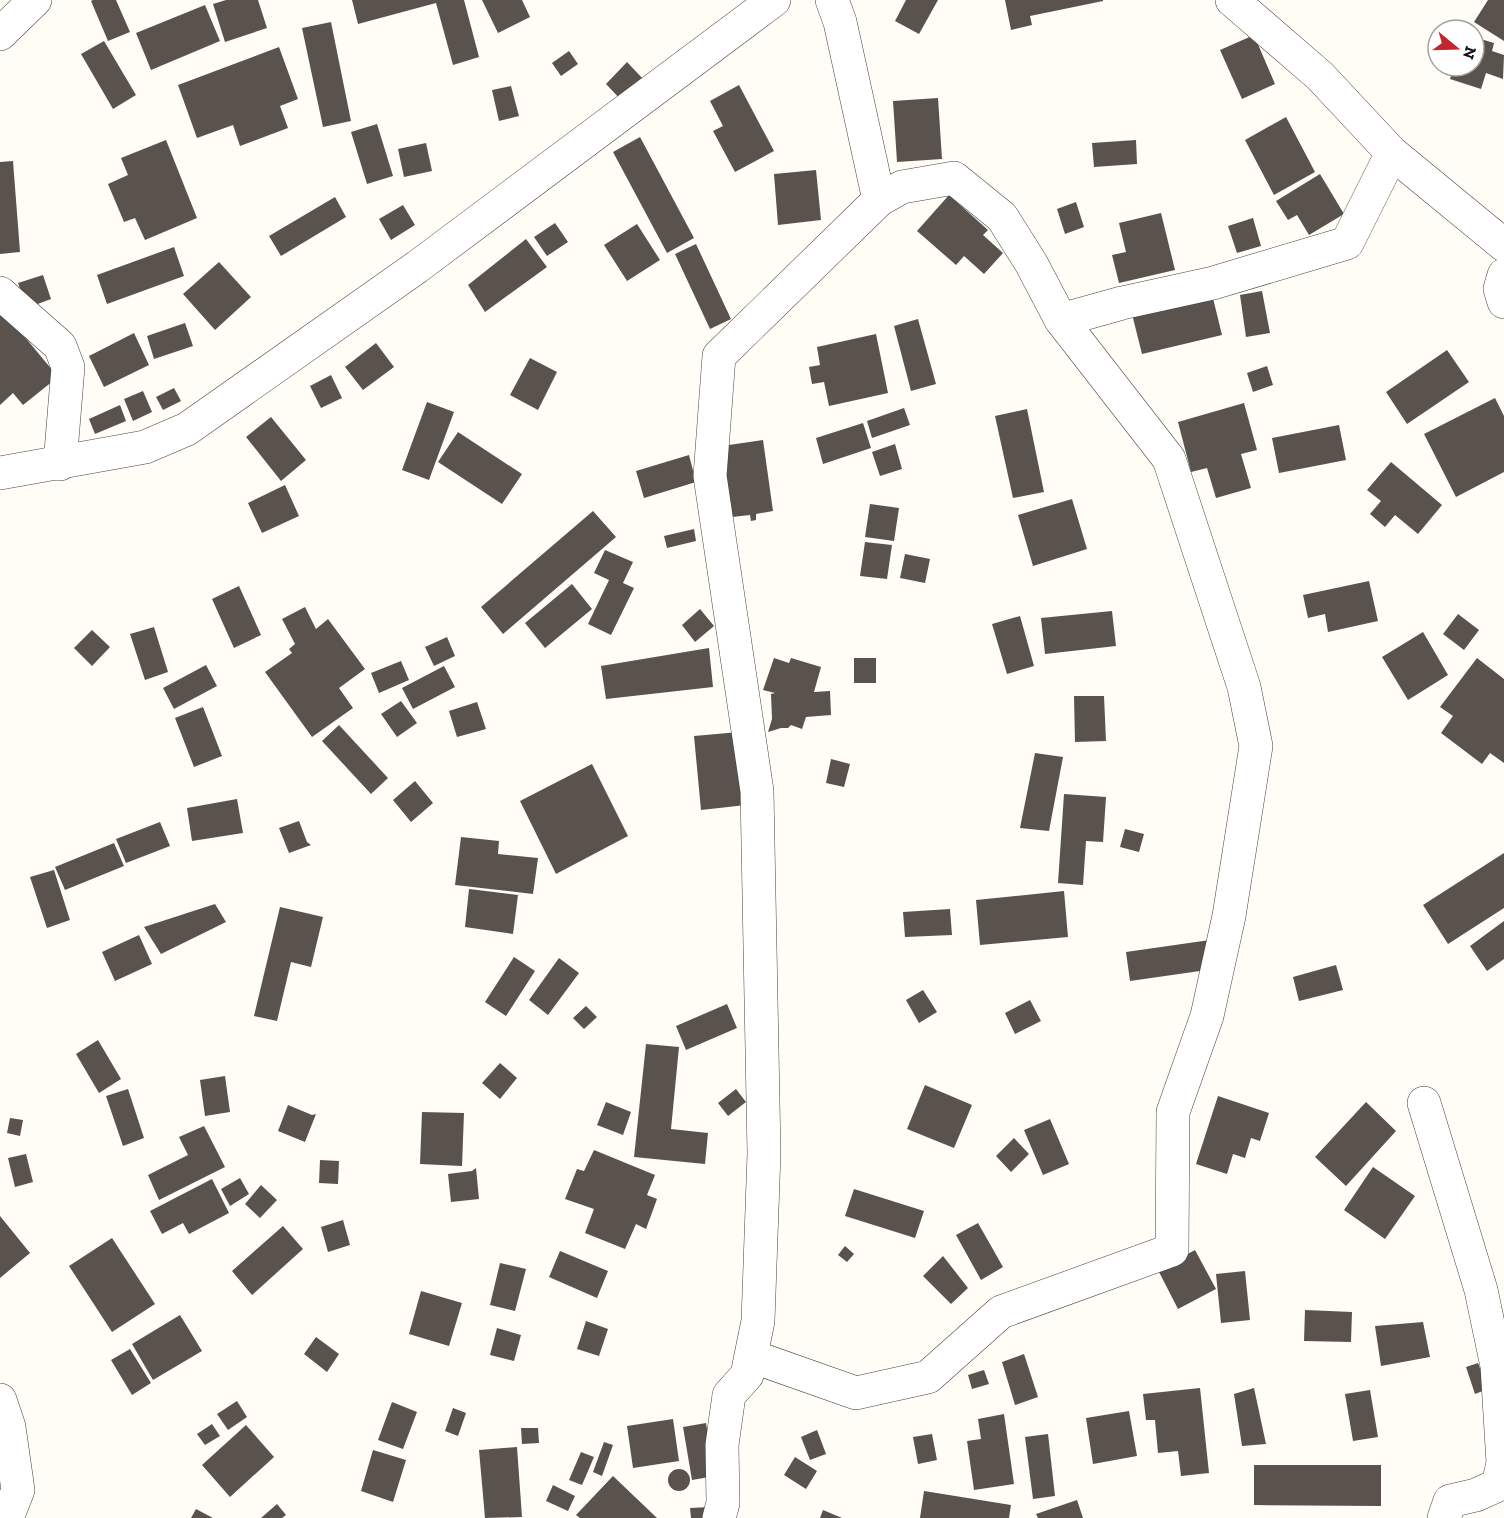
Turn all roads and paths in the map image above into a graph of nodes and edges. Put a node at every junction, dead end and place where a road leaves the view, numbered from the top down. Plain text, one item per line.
1 (35, 0) edge
2 (774, 0) edge
3 (832, 0) edge
4 (1232, 0) edge
5 (0, 34) edge
6 (1392, 153) junction
7 (879, 200) junction
8 (1504, 245) edge
9 (1504, 275) edge
10 (0, 292) edge
11 (1504, 302) edge
12 (1061, 320) junction
13 (60, 464) junction
14 (0, 473) edge
15 (1424, 1103) dead end
16 (751, 1356) junction
17 (0, 1400) edge
18 (7, 1518) edge
19 (719, 1518) edge
20 (1444, 1518) edge

1 - 5 street
2 - 13 street
3 - 7 street
4 - 6 street
6 - 8 street
6 - 12 street
7 - 12 street
7 - 16 street
9 - 11 street
10 - 13 street
12 - 16 street
13 - 14 street
15 - 20 street
16 - 19 street
17 - 18 street

